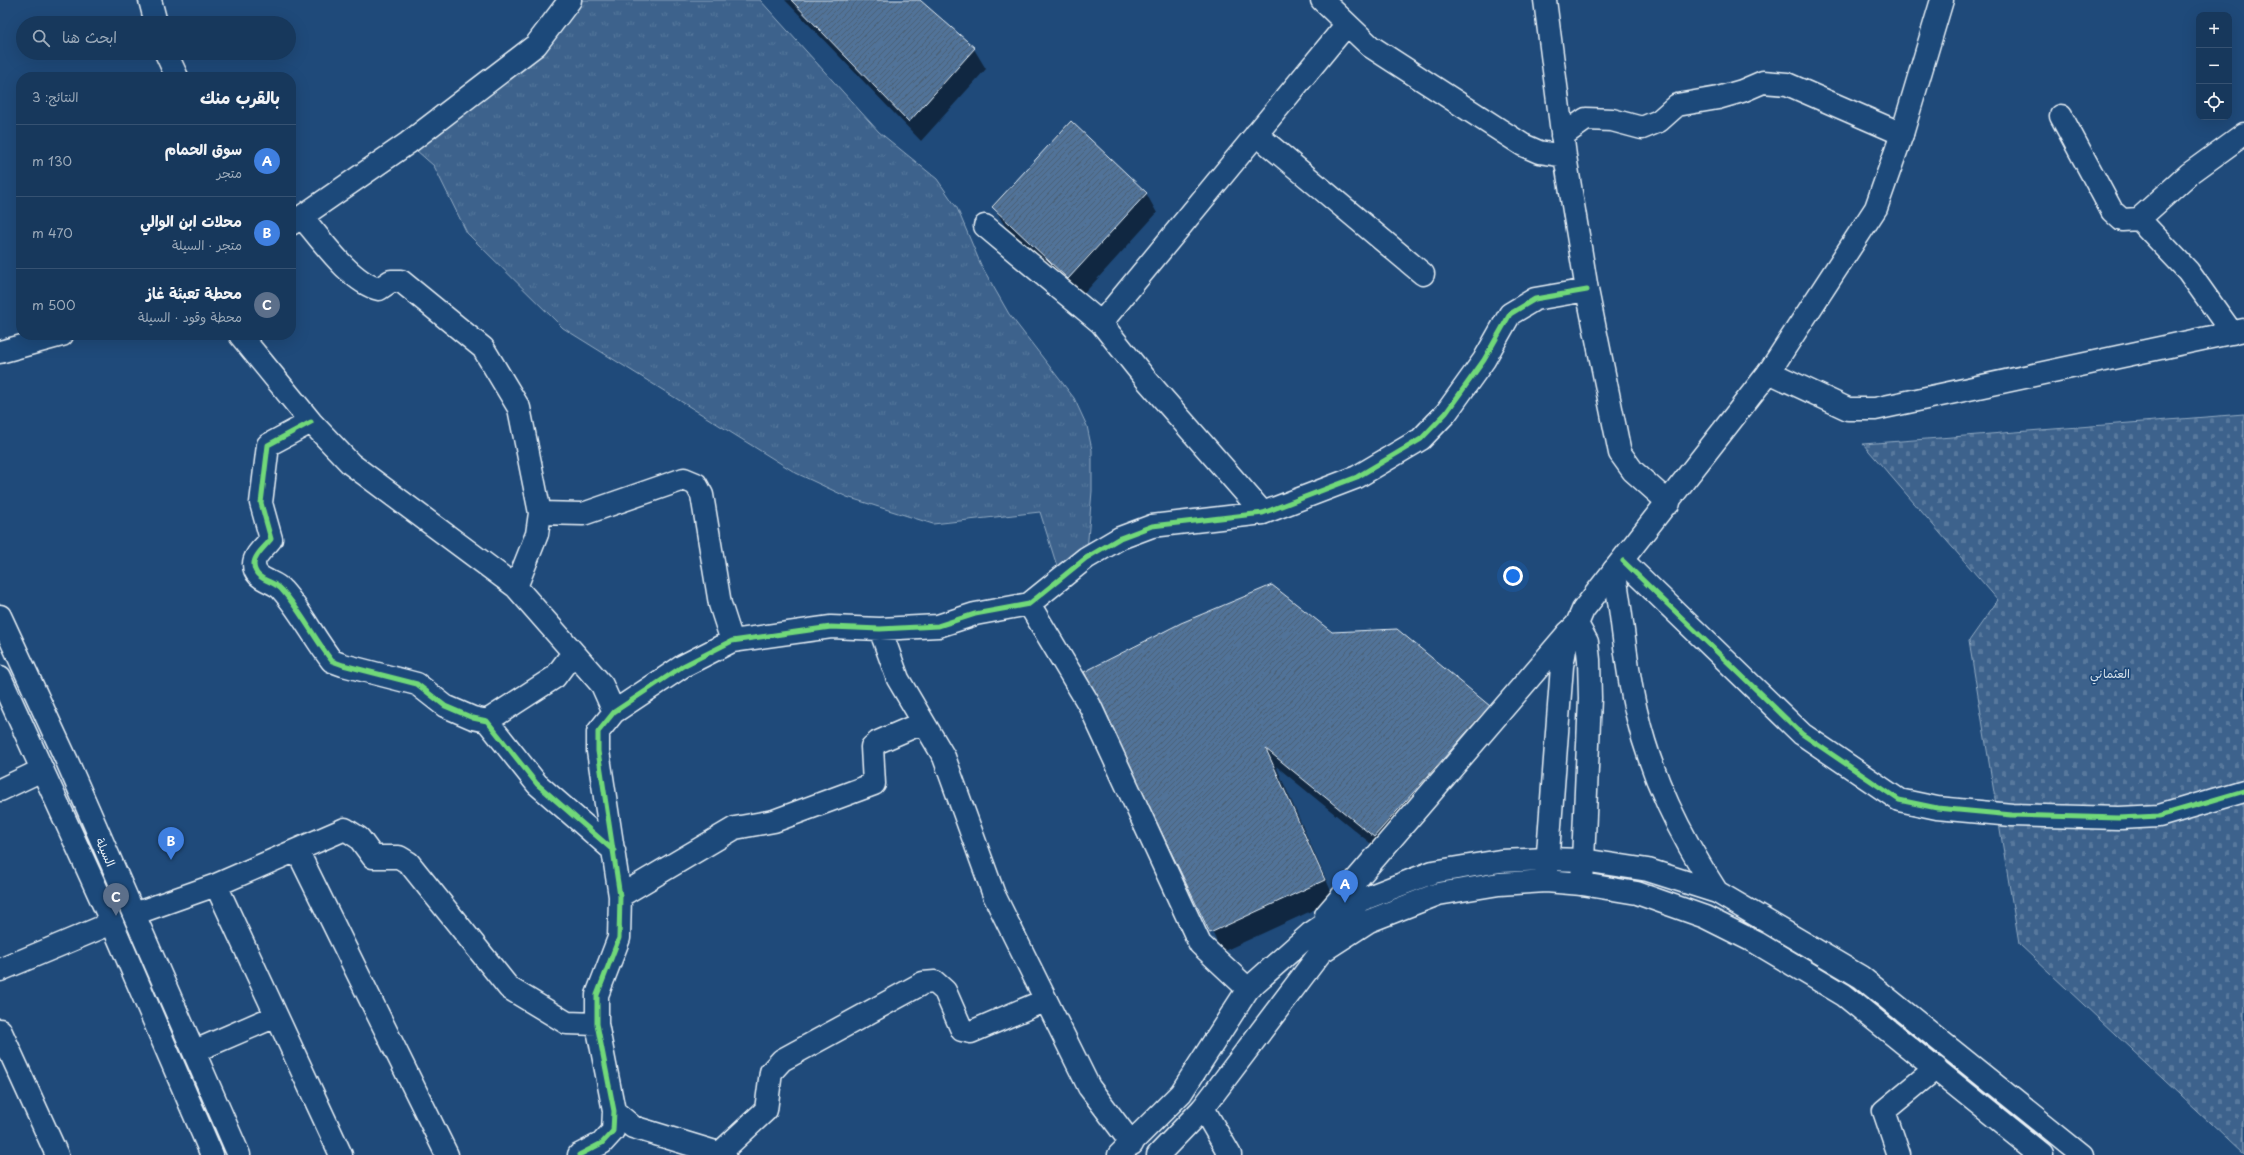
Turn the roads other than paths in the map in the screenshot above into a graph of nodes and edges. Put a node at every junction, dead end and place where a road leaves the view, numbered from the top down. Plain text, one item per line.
1 (150, 0) edge
2 (570, 0) edge
3 (1322, 0) edge
4 (1544, 0) edge
5 (1942, 0) edge
6 (154, 16) edge
7 (1347, 24) junction
8 (169, 60) edge
9 (175, 72) edge
10 (2061, 116) dead end
11 (1256, 134) junction
12 (1902, 134) junction
13 (2244, 134) edge
14 (1564, 146) junction
15 (2139, 219) junction
16 (297, 220) edge
17 (984, 226) dead end
18 (1423, 274) dead end
19 (1587, 290) junction
20 (1101, 323) junction
21 (2238, 332) edge
22 (44, 340) edge
23 (244, 340) edge
24 (0, 352) edge
25 (1770, 372) junction
26 (312, 422) junction
27 (1669, 503) junction
28 (540, 513) junction
29 (1263, 513) junction
30 (1619, 565) junction
31 (516, 587) junction
32 (1029, 604) junction
33 (0, 616) edge
34 (1572, 628) junction
35 (880, 629) junction
36 (732, 641) junction
37 (573, 653) junction
38 (0, 676) edge
39 (614, 712) junction
40 (487, 721) junction
41 (922, 723) junction
42 (42, 770) junction
43 (0, 790) edge
44 (2244, 791) edge
45 (297, 850) junction
46 (614, 851) junction
47 (1547, 859) junction
48 (1584, 860) junction
49 (1546, 881) junction
50 (1582, 884) junction
51 (216, 886) junction
52 (1717, 892) junction
53 (620, 896) junction
54 (134, 914) junction
55 (112, 923) junction
56 (1310, 934) junction
57 (0, 970) edge
58 (1248, 989) junction
59 (1046, 1000) junction
60 (276, 1016) junction
61 (597, 1024) junction
62 (0, 1030) edge
63 (194, 1051) junction
64 (1936, 1068) junction
65 (1203, 1108) junction
66 (614, 1111) junction
67 (1126, 1149) edge
68 (722, 1154) edge
69 (58, 1155) edge
70 (212, 1155) edge
71 (239, 1155) edge
72 (341, 1155) edge
73 (447, 1155) edge
74 (579, 1155) edge
75 (1158, 1155) edge
76 (1230, 1155) edge
77 (1899, 1155) edge
78 (2042, 1155) edge
79 (2082, 1155) edge

1 - 6 street
2 - 16 street
3 - 7 street
4 - 14 street
5 - 12 street
7 - 11 street
7 - 14 street
8 - 9 street
10 - 15 street
11 - 18 street
11 - 20 street
12 - 14 street
12 - 25 street
13 - 15 street
14 - 19 street
15 - 21 street
16 - 28 street
17 - 20 street
19 - 27 street
19 - 29 street
20 - 29 street
21 - 25 street
22 - 24 street
23 - 26 street
25 - 27 street
26 - 31 street
26 - 40 street
27 - 30 street
28 - 31 street
28 - 36 street
29 - 32 street
30 - 34 street
30 - 44 street
30 - 52 street
31 - 37 street
32 - 35 street
32 - 58 street
33 - 54 street, السيلة
34 - 47 street
34 - 48 street
34 - 56 street
35 - 36 street
35 - 41 street
36 - 39 street
37 - 39 street
37 - 40 street
38 - 42 street, السيلة
39 - 46 street
40 - 46 street
41 - 53 street
41 - 59 street
42 - 43 street
42 - 55 street, السيلة
45 - 51 street
45 - 61 street
45 - 73 street
46 - 53 street
47 - 48 street
47 - 49 street
47 - 56 street
48 - 50 street
48 - 52 street
49 - 50 street
49 - 65 street
50 - 64 street
51 - 54 street
51 - 60 street
52 - 79 street
53 - 61 street
54 - 55 street
54 - 63 street, السيلة
55 - 57 street
55 - 70 street, السيلة
56 - 58 street
58 - 67 street
59 - 67 street
59 - 68 street
60 - 63 street
60 - 72 street
61 - 66 street
62 - 69 street
63 - 71 street, السيلة
64 - 77 street
64 - 78 street
65 - 75 street
65 - 76 street
66 - 68 street
66 - 74 street

